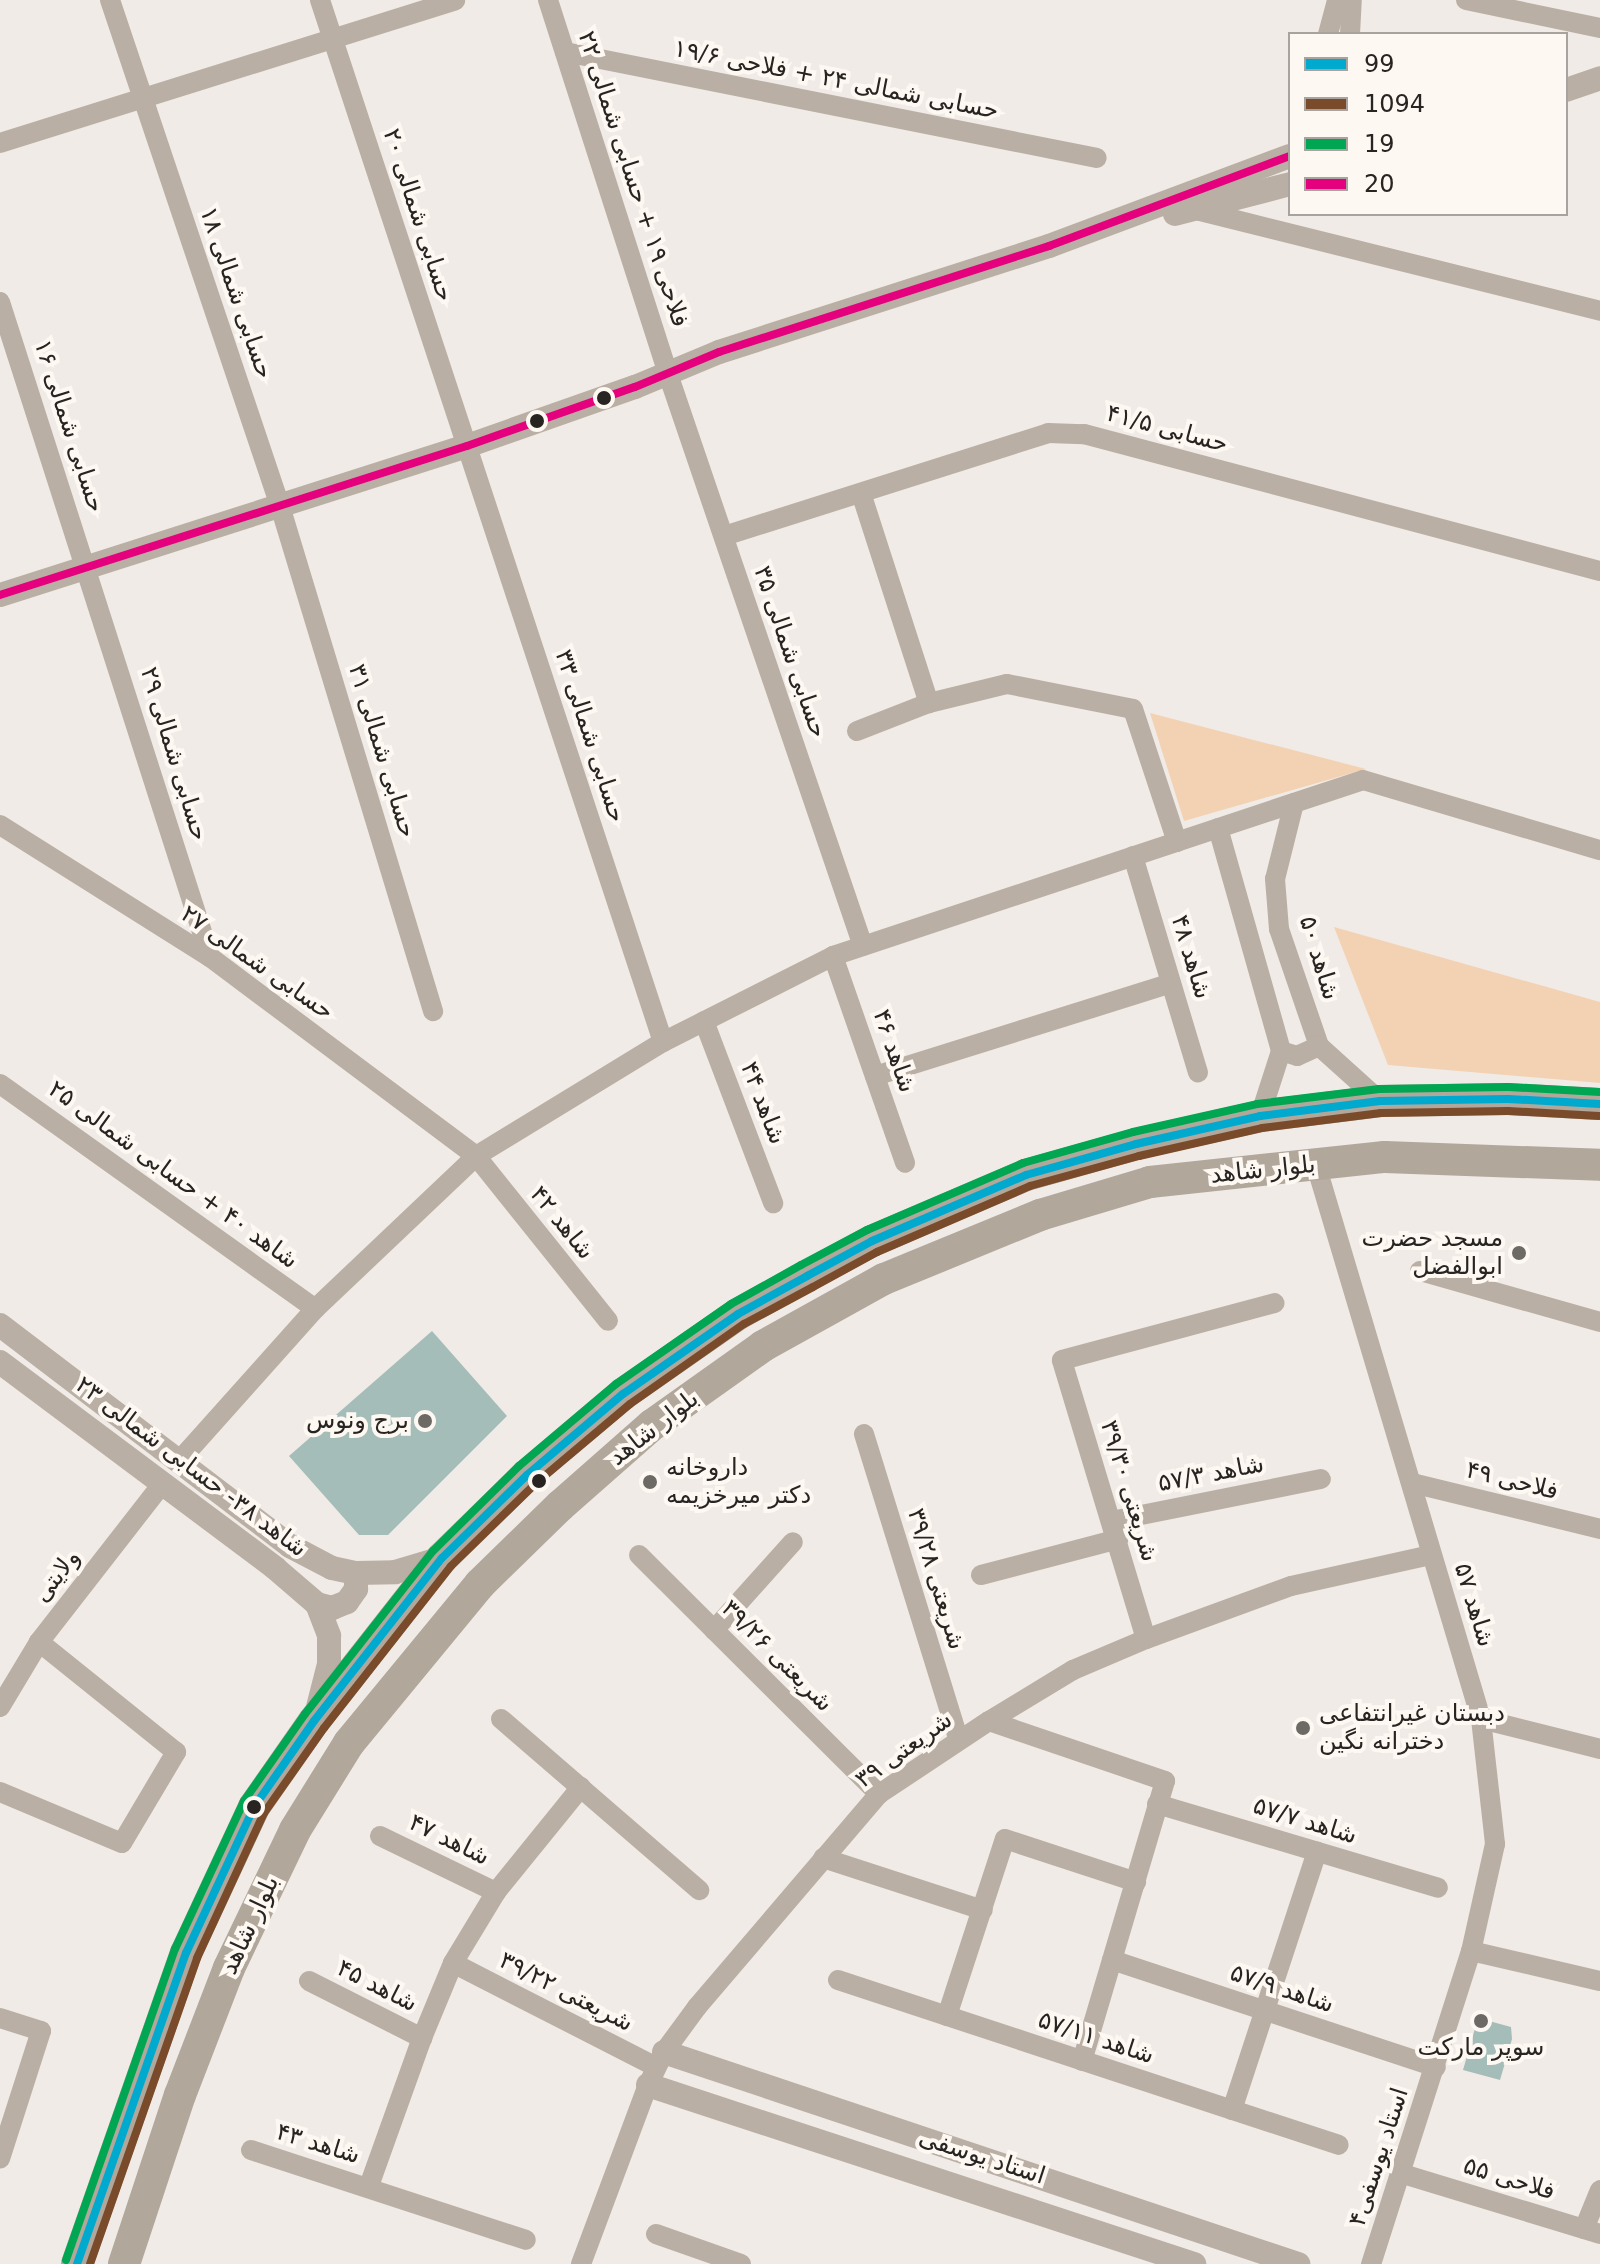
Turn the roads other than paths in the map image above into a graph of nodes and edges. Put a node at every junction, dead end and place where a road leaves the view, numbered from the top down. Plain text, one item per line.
1 (110, 0) edge
2 (320, 0) edge
3 (455, 0) edge
4 (548, 0) edge
5 (1337, 0) edge
6 (1352, 0) edge
7 (1466, 0) edge
8 (1600, 28) edge
9 (1329, 32) edge
10 (1350, 32) edge
11 (333, 38) junction
12 (565, 52) junction
13 (1600, 75) edge
14 (1568, 82) edge
15 (1568, 89) edge
16 (142, 97) junction
17 (0, 143) edge
18 (1288, 157) edge
19 (1097, 158) dead end
20 (1288, 185) edge
21 (1192, 209) junction
22 (1049, 246) junction
23 (0, 302) edge
24 (1600, 311) edge
25 (668, 374) junction
26 (467, 446) junction
27 (861, 493) junction
28 (280, 506) junction
29 (724, 536) junction
30 (88, 567) junction
31 (1600, 571) edge
32 (0, 595) edge
33 (929, 703) junction
34 (857, 731) dead end
35 (1294, 803) junction
36 (1218, 828) junction
37 (4, 834) edge
38 (1177, 842) junction
39 (1600, 850) edge
40 (1133, 856) junction
41 (863, 946) junction
42 (833, 956) junction
43 (210, 957) junction
44 (1171, 983) junction
45 (433, 1011) dead end
46 (704, 1021) junction
47 (663, 1042) junction
48 (1319, 1046) junction
49 (1281, 1051) junction
50 (1198, 1072) dead end
51 (875, 1076) junction
52 (0, 1084) edge
53 (1380, 1101) junction
54 (1600, 1104) edge
55 (1260, 1116) junction
56 (476, 1156) junction
57 (905, 1163) dead end
58 (1316, 1165) junction
59 (1600, 1165) edge
60 (773, 1203) dead end
61 (1420, 1271) dead end
62 (1275, 1303) dead end
63 (315, 1309) junction
64 (608, 1321) dead end
65 (1600, 1322) edge
66 (0, 1325) edge
67 (0, 1362) edge
68 (864, 1434) dead end
69 (180, 1460) junction
70 (1321, 1479) dead end
71 (163, 1483) junction
72 (1412, 1483) junction
73 (1600, 1529) edge
74 (1114, 1530) junction
75 (793, 1542) dead end
76 (639, 1555) dead end
77 (1431, 1555) junction
78 (442, 1558) junction
79 (356, 1573) junction
80 (981, 1575) dead end
81 (317, 1604) junction
82 (714, 1630) junction
83 (1146, 1639) junction
84 (39, 1642) junction
85 (0, 1707) edge
86 (501, 1719) dead end
87 (1481, 1719) junction
88 (314, 1721) junction
89 (989, 1721) junction
90 (959, 1740) junction
91 (1600, 1749) edge
92 (581, 1787) junction
93 (0, 1792) edge
94 (879, 1794) junction
95 (1157, 1804) junction
96 (380, 1836) dead end
97 (1317, 1852) junction
98 (823, 1858) junction
99 (1136, 1882) junction
100 (1438, 1888) dead end
101 (699, 1890) dead end
102 (496, 1892) junction
103 (983, 1910) junction
104 (1471, 1951) junction
105 (1112, 1960) junction
106 (453, 1963) junction
107 (838, 1980) dead end
108 (309, 1981) dead end
109 (1600, 1981) edge
110 (1265, 2010) junction
111 (947, 2016) junction
112 (0, 2018) edge
113 (422, 2038) junction
114 (1082, 2061) junction
115 (1436, 2067) junction
116 (656, 2068) junction
117 (1232, 2110) junction
118 (1339, 2145) dead end
119 (251, 2150) dead end
120 (0, 2159) edge
121 (1403, 2174) junction
122 (369, 2186) junction
123 (1600, 2190) edge
124 (1592, 2232) edge
125 (656, 2234) dead end
126 (526, 2240) dead end
127 (77, 2264) edge
128 (124, 2264) edge
129 (581, 2264) edge
130 (741, 2264) edge
131 (1194, 2264) edge
132 (1298, 2264) edge
133 (1371, 2264) edge

1 - 16 street, حسابی شمالی ۱۸
2 - 11 street, حسابی شمالی ۲۰
3 - 11 street
4 - 12 street, فلاحی ۱۹ + حسابی شمالی ۲۲
5 - 9 street
6 - 10 street
7 - 8 street
11 - 16 street
11 - 26 street, حسابی شمالی ۲۰
12 - 19 street, حسابی شمالی ۲۴ + فلاحی ۱۹/۶
12 - 25 street, فلاحی ۱۹ + حسابی شمالی ۲۲
13 - 14 street
13 - 15 street
16 - 17 street
16 - 28 street, حسابی شمالی ۱۸
18 - 22 street
20 - 21 street
21 - 22 street
21 - 24 street
22 - 25 street
23 - 30 street, حسابی شمالی ۱۶
25 - 26 street
25 - 29 street, حسابی شمالی ۳۵
26 - 28 street
26 - 47 street, حسابی شمالی ۳۳
27 - 29 street, حسابی ۴۱/۵
27 - 31 street, حسابی ۴۱/۵
27 - 33 street
28 - 30 street
28 - 45 street, حسابی شمالی ۳۱
29 - 41 street, حسابی شمالی ۳۵
30 - 32 street
30 - 43 street, حسابی شمالی ۲۹
33 - 34 street
33 - 38 street
35 - 36 street
35 - 39 street
35 - 48 street, شاهد ۵۰
36 - 38 street
36 - 49 street
37 - 43 street, حسابی شمالی ۲۷
38 - 40 street
40 - 41 street
40 - 44 street, شاهد ۴۸
41 - 42 street
42 - 46 street
42 - 51 street, شاهد ۴۶
43 - 56 street, حسابی شمالی ۲۷
44 - 50 street, شاهد ۴۸
44 - 51 street
46 - 47 street
46 - 60 street, شاهد ۴۴
47 - 56 street
48 - 49 street
48 - 53 street, شاهد ۵۰
49 - 55 street
51 - 57 street, شاهد ۴۶
52 - 63 street, شاهد ۴۰ + حسابی شمالی ۲۵
53 - 54 main road, بلوار شاهد
53 - 55 main road, بلوار شاهد
55 - 78 main road, بلوار شاهد
56 - 63 street
56 - 64 street, شاهد ۴۲
58 - 59 main road, بلوار شاهد
58 - 72 street, شاهد ۵۷
58 - 128 main road, بلوار شاهد
61 - 65 street
62 - 74 street, شریعتی ۳۹/۳۰
63 - 69 street
66 - 69 street, شاهد ۳۸- حسابی شمالی ۲۳
67 - 71 street, شاهد ۳۸- حسابی شمالی ۲۳
68 - 90 street, شریعتی ۳۹/۲۸
69 - 79 street, شاهد ۳۸- حسابی شمالی ۲۳
70 - 74 street, شاهد ۵۷/۳
71 - 81 street, شاهد ۳۸- حسابی شمالی ۲۳
71 - 84 street, ولایتی
72 - 73 street, فلاحی ۴۹
72 - 77 street, شاهد ۵۷
74 - 80 street, شاهد ۵۷/۳
74 - 83 street, شریعتی ۳۹/۳۰
75 - 82 street
76 - 82 street, شریعتی ۳۹/۲۶
77 - 83 street, شریعتی ۳۹
77 - 87 street, شاهد ۵۷
78 - 79 street, شاهد ۳۸- حسابی شمالی ۲۳
78 - 88 main road, بلوار شاهد
79 - 81 street
81 - 88 street
82 - 94 street, شریعتی ۳۹/۲۶
83 - 89 street, شریعتی ۳۹
84 - 85 street, ولایتی
84 - 93 street
86 - 92 street
87 - 91 street
87 - 104 street, شاهد ۵۷
88 - 127 main road, بلوار شاهد
89 - 90 street, شریعتی ۳۹
89 - 95 street
90 - 94 street, شریعتی ۳۹
92 - 101 street
92 - 102 street
94 - 98 street, شریعتی ۳۹
95 - 97 street, شاهد ۵۷/۷
95 - 99 street
96 - 102 street, شاهد ۴۷
97 - 100 street, شاهد ۵۷/۷
97 - 110 street
98 - 103 street
98 - 116 street, شریعتی ۳۹
99 - 103 street
99 - 105 street
102 - 106 street
103 - 111 street
104 - 109 street
104 - 115 street, شاهد ۵۷
105 - 110 street, شاهد ۵۷/۹
105 - 114 street
106 - 113 street
106 - 116 street, شریعتی ۳۹/۲۲
107 - 111 street, شاهد ۵۷/۱۱
108 - 113 street, شاهد ۴۵
110 - 115 street, شاهد ۵۷/۹
110 - 117 street
111 - 114 street, شاهد ۵۷/۱۱
112 - 120 street
113 - 122 street
114 - 117 street, شاهد ۵۷/۱۱
115 - 121 street, استاد یوسفی۴
116 - 129 street, شریعتی ۳۹
116 - 131 street, استاد یوسفی
116 - 132 street, استاد یوسفی
117 - 118 street, شاهد ۵۷/۱۱
119 - 122 street, شاهد ۴۳
121 - 124 street, فلاحی ۵۵
121 - 133 street, استاد یوسفی۴
122 - 126 street, شاهد ۴۳
123 - 124 street
125 - 130 street

